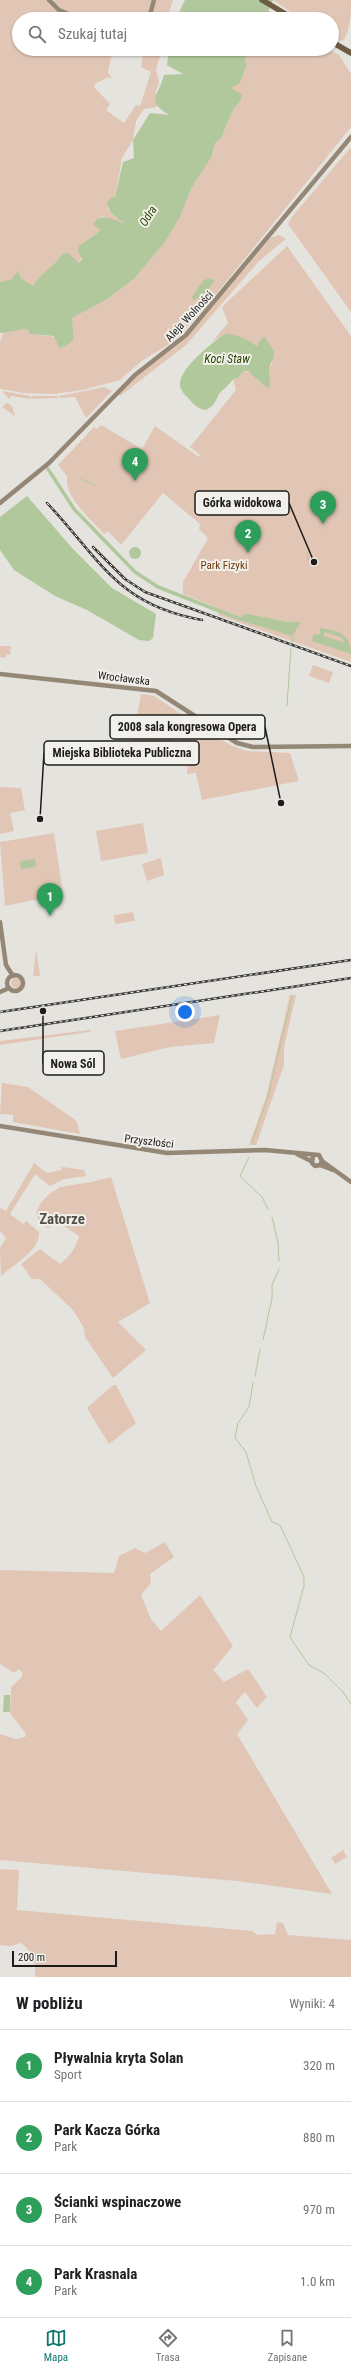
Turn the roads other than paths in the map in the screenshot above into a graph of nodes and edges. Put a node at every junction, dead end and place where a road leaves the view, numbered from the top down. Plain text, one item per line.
1 (49, 0) edge
2 (154, 0) edge
3 (262, 0) edge
4 (64, 12) edge
5 (151, 12) edge
6 (282, 12) edge
7 (339, 46) edge
8 (351, 53) edge
9 (351, 137) edge
10 (0, 503) edge
11 (0, 674) edge
12 (351, 746) edge
13 (0, 922) edge
14 (13, 976) junction
15 (9, 988) junction
16 (0, 992) edge
17 (0, 1126) edge
18 (312, 1158) junction
19 (321, 1163) junction
20 (351, 1182) edge

1 - 4 street
2 - 5 street
3 - 6 main road
7 - 8 main road
9 - 10 street, Aleja Wolności
11 - 12 street, Wrocławska
13 - 14 street
14 - 15 street
14 - 15 street
15 - 16 street
17 - 18 street, Przyszłości
18 - 19 street
18 - 19 street
19 - 20 street

